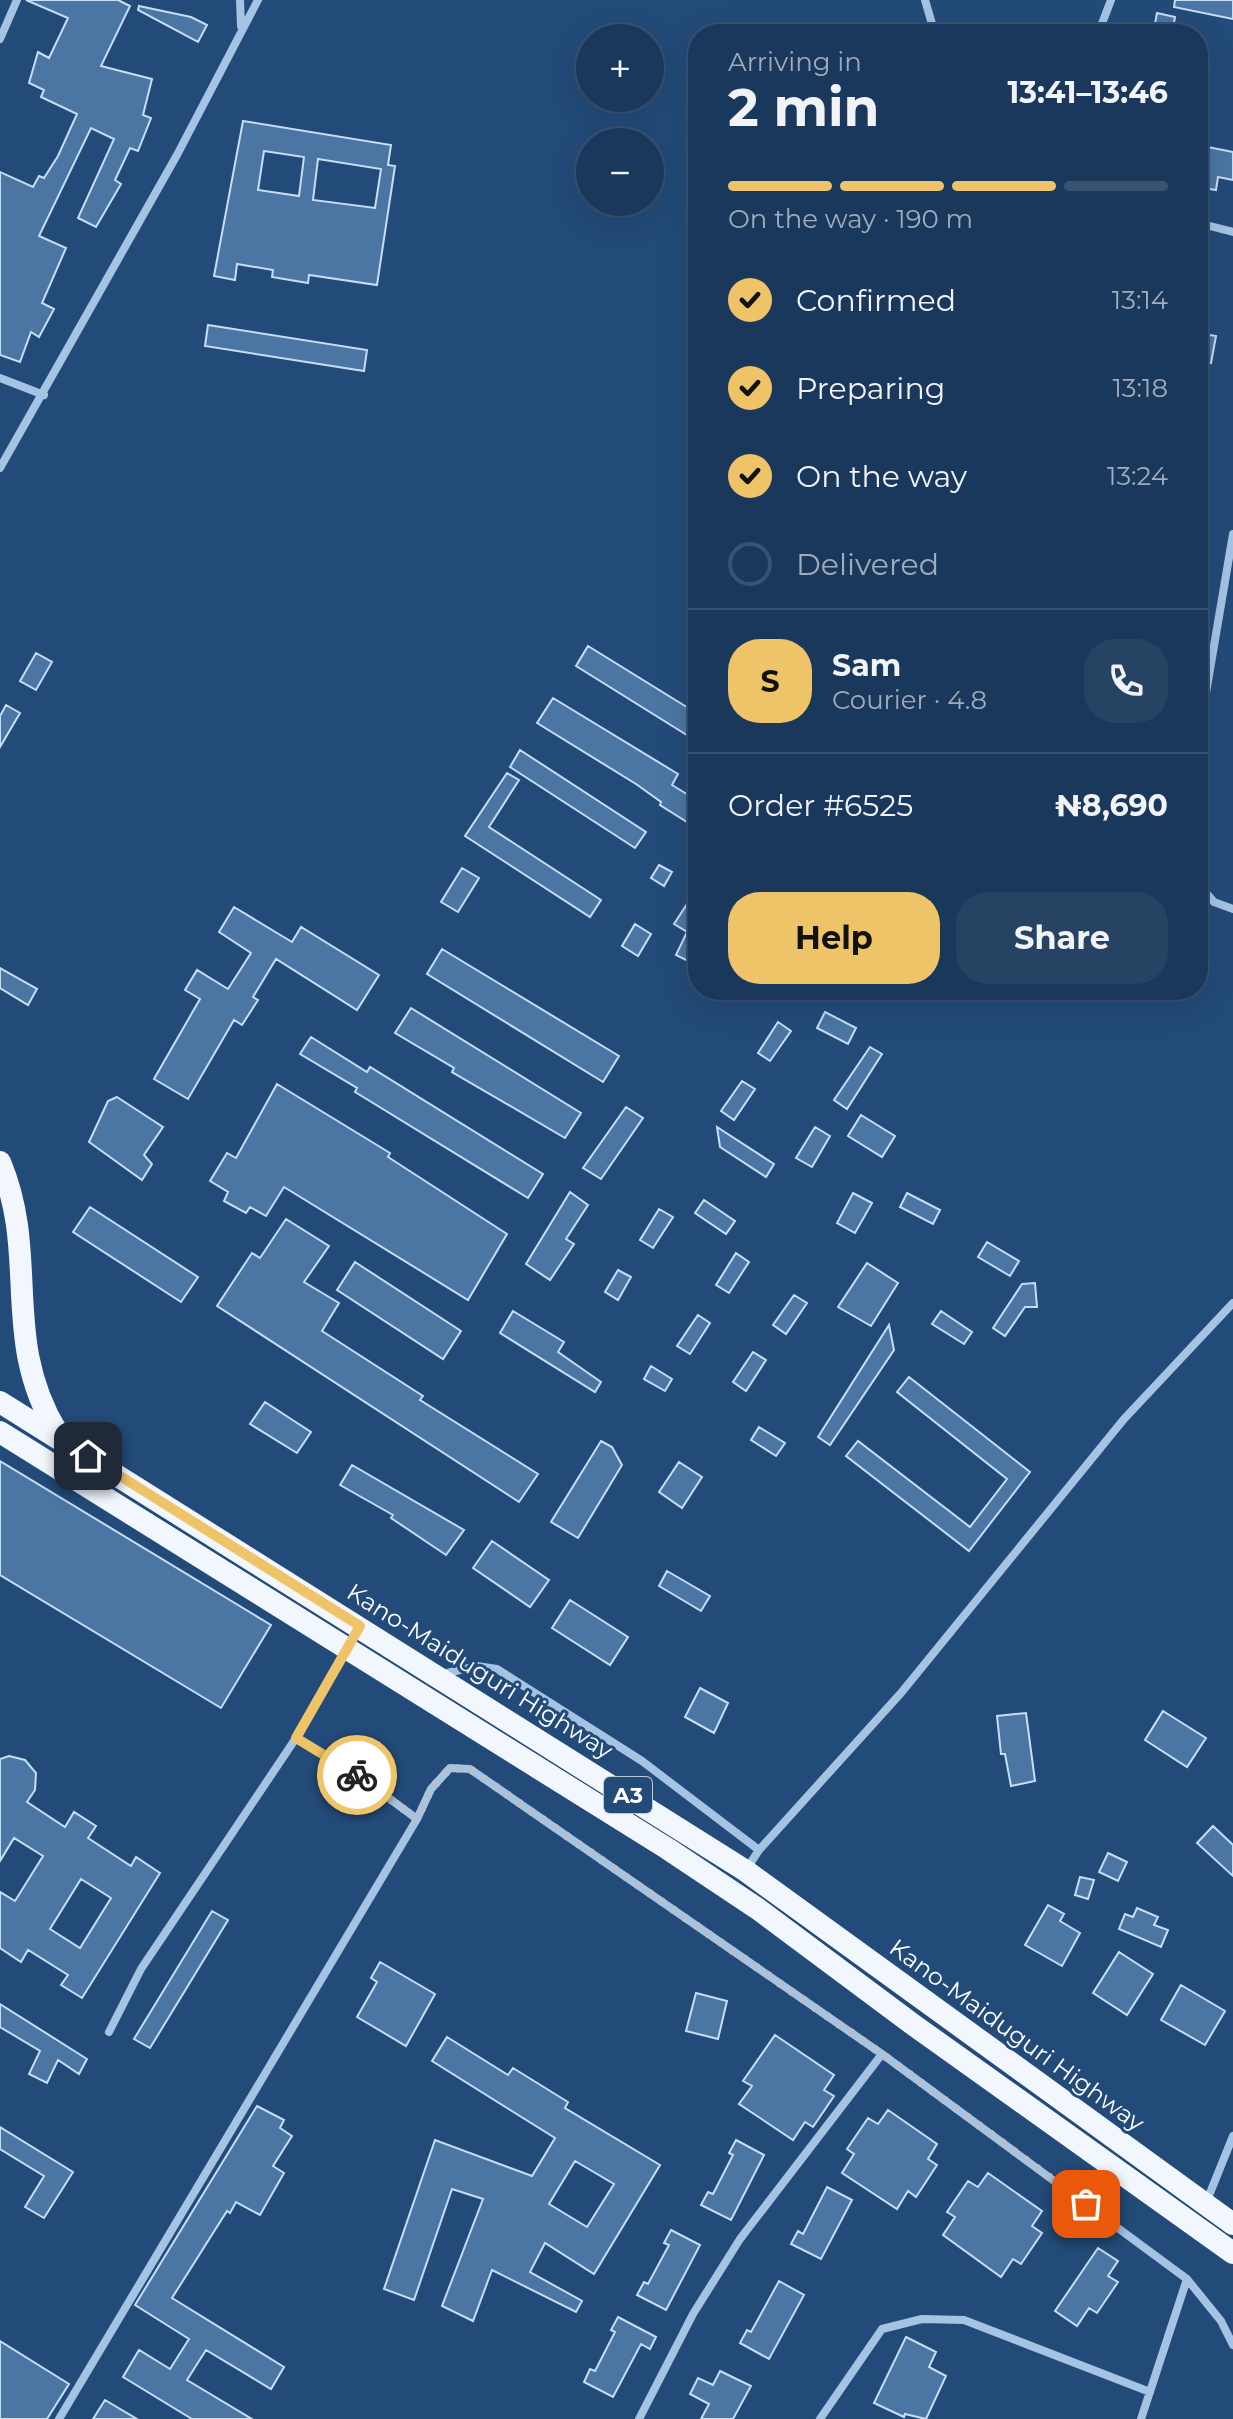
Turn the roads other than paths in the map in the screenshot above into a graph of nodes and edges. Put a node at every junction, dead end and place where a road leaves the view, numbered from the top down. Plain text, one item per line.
1 (17, 0) edge
2 (240, 0) edge
3 (258, 0) edge
4 (925, 0) edge
5 (1111, 0) edge
6 (932, 24) edge
7 (1102, 24) edge
8 (241, 27) junction
9 (0, 39) edge
10 (1208, 226) edge
11 (1233, 232) edge
12 (0, 378) edge
13 (44, 395) junction
14 (0, 468) edge
15 (1233, 534) edge
16 (1208, 681) edge
17 (1208, 895) edge
18 (1233, 909) edge
19 (0, 1162) edge
20 (1233, 1303) edge
21 (0, 1402) edge
22 (0, 1432) edge
23 (62, 1439) junction
24 (360, 1626) junction
25 (346, 1649) junction
26 (439, 1675) junction
27 (296, 1738) junction
28 (417, 1819) junction
29 (759, 1850) junction
30 (746, 1871) junction
31 (109, 2032) dead end
32 (882, 2054) junction
33 (1233, 2136) edge
34 (1206, 2204) junction
35 (1233, 2224) edge
36 (1233, 2253) edge
37 (1187, 2279) junction
38 (1233, 2345) edge
39 (1150, 2392) junction
40 (59, 2419) edge
41 (639, 2419) edge
42 (820, 2419) edge
43 (1141, 2419) edge

1 - 9 street
2 - 8 street
3 - 8 street
4 - 6 street
5 - 7 street
8 - 13 street
10 - 11 street
12 - 13 street
13 - 14 street
15 - 16 street
17 - 18 street
19 - 23 highway
20 - 29 street
21 - 23 highway, Kano-Maiduguri Highway / A3
22 - 25 highway, Kano-Maiduguri Highway / A3
23 - 24 highway, Kano-Maiduguri Highway / A3
24 - 25 street
24 - 26 highway, Kano-Maiduguri Highway / A3
25 - 27 street
25 - 36 highway, Kano-Maiduguri Highway / A3
26 - 29 street
26 - 30 highway, Kano-Maiduguri Highway / A3
27 - 28 street
27 - 31 street
28 - 32 street
28 - 40 street
29 - 30 street
30 - 34 highway, Kano-Maiduguri Highway / A3
32 - 37 street
32 - 41 street
33 - 34 street
34 - 35 highway, Kano-Maiduguri Highway / A3
37 - 38 street
37 - 39 street
39 - 42 street
39 - 43 street

